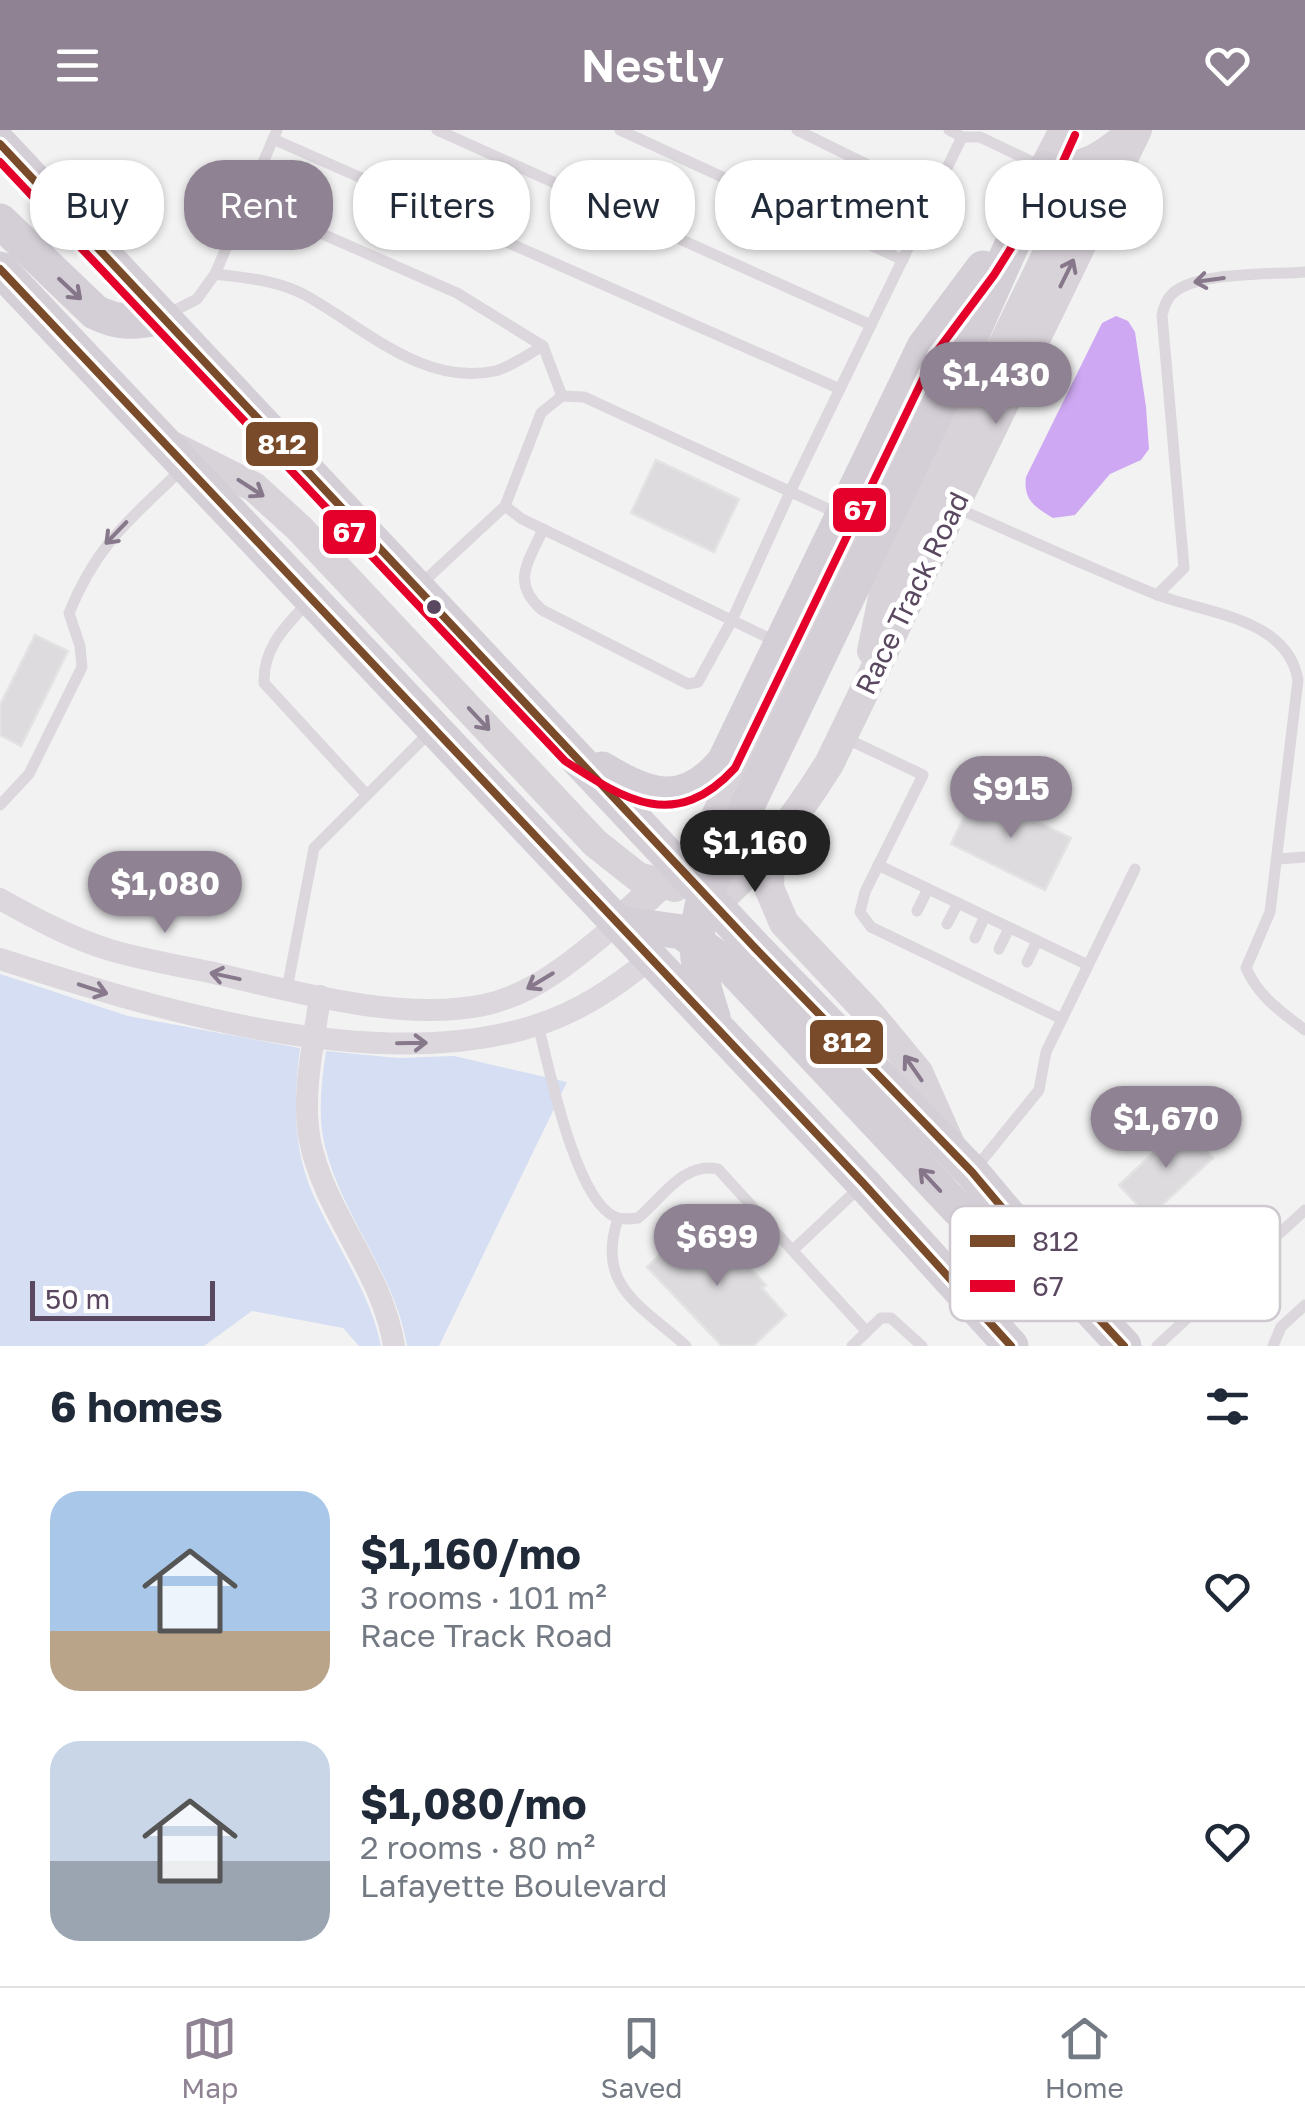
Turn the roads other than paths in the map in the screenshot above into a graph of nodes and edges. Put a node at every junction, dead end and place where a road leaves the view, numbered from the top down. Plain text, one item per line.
1 (437, 130) edge
2 (620, 130) edge
3 (797, 130) edge
4 (948, 130) edge
5 (1064, 130) edge
6 (1135, 130) edge
7 (275, 135) edge
8 (962, 137) junction
9 (0, 144) edge
10 (264, 160) edge
11 (858, 160) edge
12 (951, 160) edge
13 (1029, 160) edge
14 (1050, 160) edge
15 (1098, 160) edge
16 (0, 222) edge
17 (333, 238) edge
18 (225, 250) edge
19 (908, 250) edge
20 (994, 250) edge
21 (1009, 250) edge
22 (1049, 250) edge
23 (903, 260) junction
24 (983, 268) junction
25 (0, 269) edge
26 (1305, 272) edge
27 (215, 274) junction
28 (162, 318) junction
29 (871, 325) junction
30 (542, 346) junction
31 (840, 390) junction
32 (562, 396) junction
33 (176, 454) junction
34 (790, 492) junction
35 (505, 506) junction
36 (954, 506) junction
37 (843, 516) junction
38 (543, 529) junction
39 (418, 586) junction
40 (1157, 594) junction
41 (311, 599) junction
42 (732, 620) junction
43 (781, 644) junction
44 (863, 694) junction
45 (434, 728) junction
46 (842, 737) junction
47 (573, 752) junction
48 (367, 796) junction
49 (0, 805) edge
50 (770, 851) junction
51 (1305, 856) edge
52 (1278, 859) junction
53 (878, 865) junction
54 (1135, 869) dead end
55 (928, 889) junction
56 (0, 899) edge
57 (694, 901) junction
58 (958, 903) junction
59 (918, 911) dead end
60 (985, 916) junction
61 (618, 923) junction
62 (947, 924) dead end
63 (1009, 928) junction
64 (975, 938) dead end
65 (1037, 941) junction
66 (999, 949) dead end
67 (651, 958) junction
68 (0, 959) edge
69 (1027, 962) dead end
70 (1088, 965) junction
71 (287, 989) junction
72 (320, 996) junction
73 (1062, 1020) junction
74 (538, 1025) junction
75 (716, 1027) junction
76 (1305, 1030) edge
77 (315, 1036) junction
78 (964, 1164) junction
79 (864, 1184) junction
80 (955, 1206) edge
81 (1000, 1206) edge
82 (1305, 1210) edge
83 (618, 1220) junction
84 (1280, 1233) edge
85 (793, 1250) junction
86 (950, 1278) edge
87 (1305, 1304) edge
88 (989, 1321) edge
89 (1101, 1321) edge
90 (1184, 1321) edge
91 (866, 1332) junction
92 (394, 1346) edge
93 (686, 1346) edge
94 (852, 1346) edge
95 (922, 1346) edge
96 (1012, 1346) edge
97 (1124, 1346) edge
98 (1157, 1346) edge
99 (1273, 1346) edge

1 - 29 lane
2 - 23 lane
3 - 11 lane
4 - 8 lane
5 - 14 main road, Race Track Road
6 - 15 main road
36 -> 6 main road, Race Track Road
7 - 10 lane
7 - 31 lane
8 - 12 lane
8 - 13 lane
9 - 28 main road
16 -> 28 main road
17 - 30 lane
18 - 27 lane
19 - 23 lane
20 - 24 main road, Race Track Road
21 - 57 main road
22 - 44 main road
23 - 29 lane
24 - 37 main road
24 - 57 main road, Race Track Road
25 - 33 main road
26 -> 40 lane
27 - 28 lane
27 - 30 lane
28 - 39 main road
29 - 31 lane
30 - 32 lane
31 - 34 lane
32 - 34 lane
32 - 35 lane
33 - 41 main road
33 -> 49 lane
33 -> 57 main road
34 - 37 lane
34 - 42 lane
35 - 38 lane
35 - 39 lane
36 - 40 lane
36 - 44 main road, Race Track Road
37 - 43 main road
38 - 42 lane
38 - 42 lane
39 - 47 main road
40 - 52 lane
41 - 45 main road
41 - 48 lane
42 - 43 lane
43 - 47 main road
44 - 46 main road, Race Track Road
45 - 48 lane
45 - 61 main road
46 - 50 main road, Race Track Road
46 - 53 lane
47 - 57 main road
48 - 71 lane
50 - 57 main road, Race Track Road
78 -> 50 main road
51 - 52 lane
52 - 76 lane
53 - 55 lane
53 - 73 lane
54 - 70 lane
55 - 58 lane
55 - 59 lane
71 -> 56 street
57 - 61 main road
57 - 61 main road, Race Track Road
57 - 67 main road, Race Track Road
57 - 75 main road
57 - 78 main road
80 -> 57 main road
58 - 60 lane
58 - 62 lane
60 - 63 lane
60 - 64 lane
61 - 67 main road
61 -> 72 street
63 - 65 lane
63 - 66 lane
65 - 69 lane
65 - 70 lane
67 - 74 street
67 - 75 main road
68 -> 77 street
70 - 73 lane
71 - 72 street
72 - 77 street
73 - 78 lane
77 -> 74 street
74 - 83 lane
75 - 79 main road
77 - 92 street
78 - 81 main road
79 - 85 lane
79 - 86 main road
82 - 84 lane
83 - 85 lane
83 - 93 lane
85 - 91 lane
87 - 99 lane
88 - 96 main road
89 - 97 main road
90 - 98 lane
91 - 94 lane
91 - 95 lane

